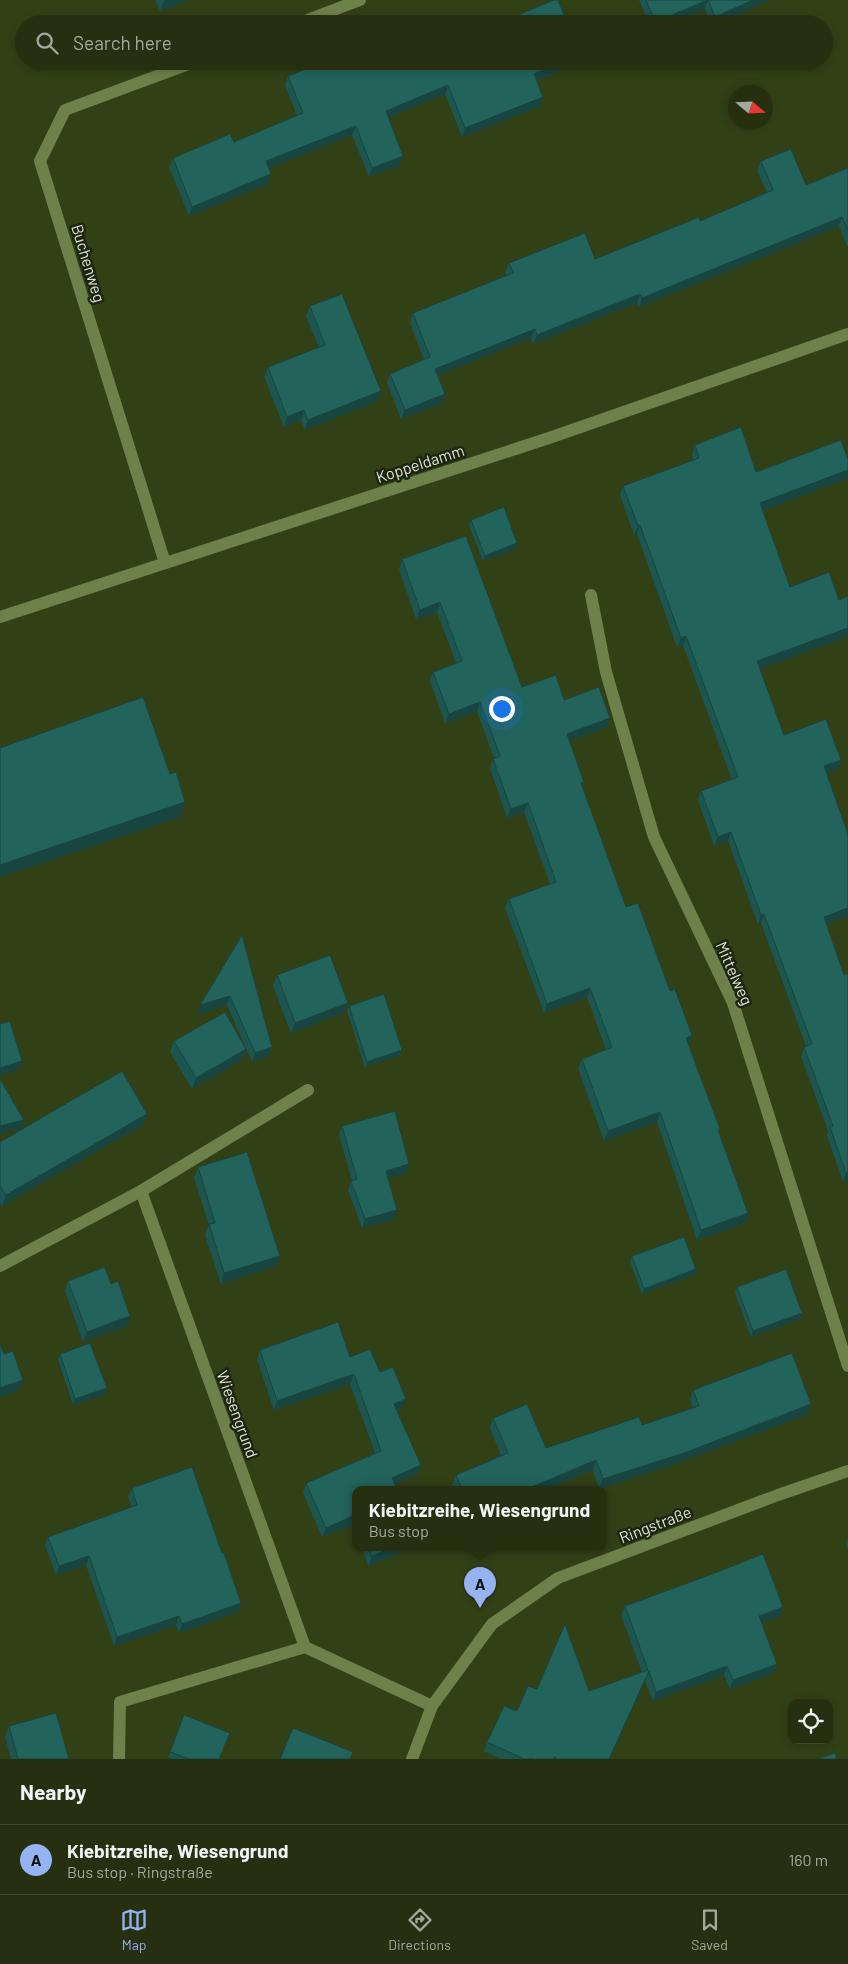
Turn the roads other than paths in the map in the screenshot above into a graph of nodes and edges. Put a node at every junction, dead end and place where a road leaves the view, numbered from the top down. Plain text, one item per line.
1 (360, 0) edge
2 (321, 15) edge
3 (173, 70) edge
4 (848, 334) edge
5 (164, 563) junction
6 (591, 595) dead end
7 (0, 618) edge
8 (308, 1090) dead end
9 (141, 1191) junction
10 (0, 1266) edge
11 (848, 1366) edge
12 (848, 1471) edge
13 (305, 1647) junction
14 (432, 1706) junction
15 (119, 1759) edge
16 (412, 1759) edge

1 - 2 street
3 - 5 street, Buchenweg
4 - 5 street, Koppeldamm
5 - 7 street, Koppeldamm
6 - 11 street, Mittelweg
8 - 9 street
9 - 10 street
9 - 13 street, Wiesengrund
12 - 14 street, Ringstraße
13 - 14 street
13 - 15 street
14 - 16 street, Ringstraße

